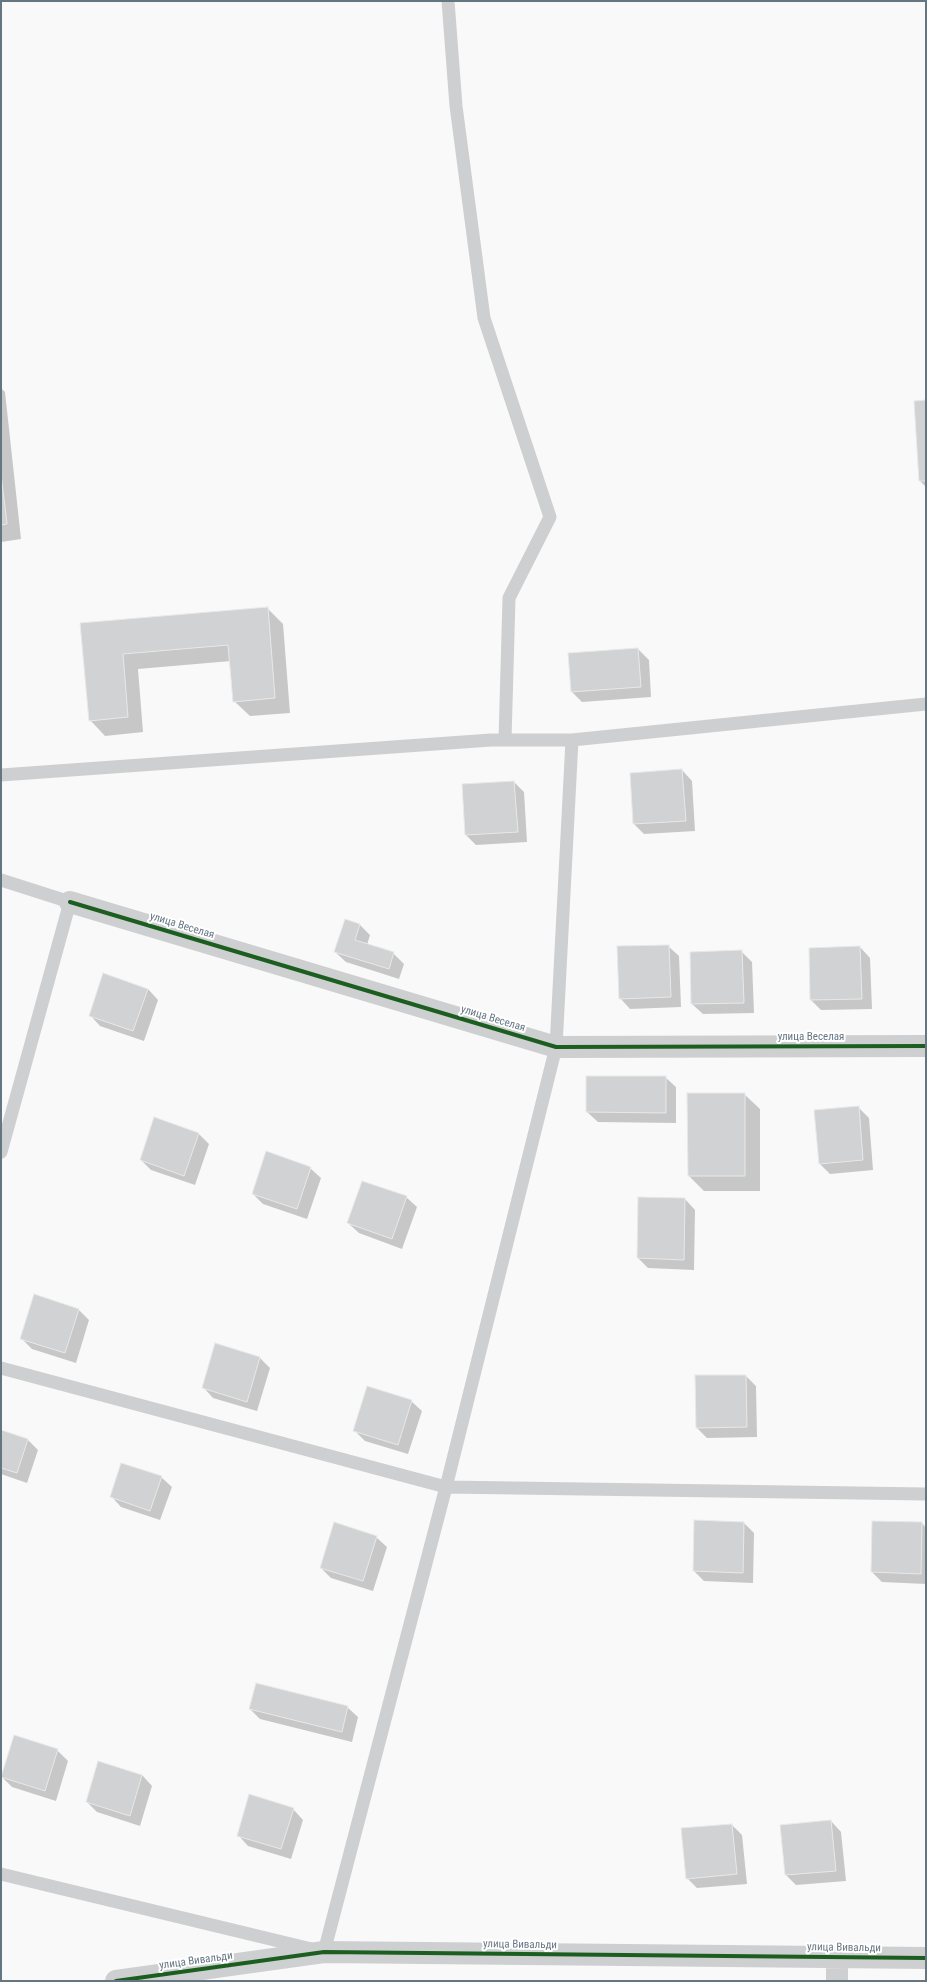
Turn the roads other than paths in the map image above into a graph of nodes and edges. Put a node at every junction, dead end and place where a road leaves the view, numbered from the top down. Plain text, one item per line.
1 (448, 1) edge
2 (926, 704) edge
3 (505, 740) junction
4 (572, 740) junction
5 (1, 775) edge
6 (1, 880) edge
7 (70, 902) junction
8 (926, 1046) edge
9 (556, 1047) junction
10 (1, 1152) edge
11 (1, 1368) edge
12 (446, 1487) junction
13 (926, 1494) edge
14 (1, 1874) edge
15 (324, 1952) junction
16 (837, 1957) junction
17 (926, 1958) edge
18 (246, 1972) edge
19 (116, 1981) edge
20 (837, 1981) edge

1 - 3 lane
2 - 4 lane
3 - 4 lane
3 - 5 lane
4 - 9 lane
6 - 7 lane
7 - 9 street, улица Веселая
7 - 10 lane
8 - 9 street, улица Веселая
9 - 12 lane
11 - 12 lane
12 - 13 lane
12 - 15 lane
14 - 15 lane
15 - 16 street, улица Вивальди
15 - 18 street, улица Вивальди
16 - 17 street, улица Вивальди
16 - 20 street
18 - 19 street, улица Вивальди

